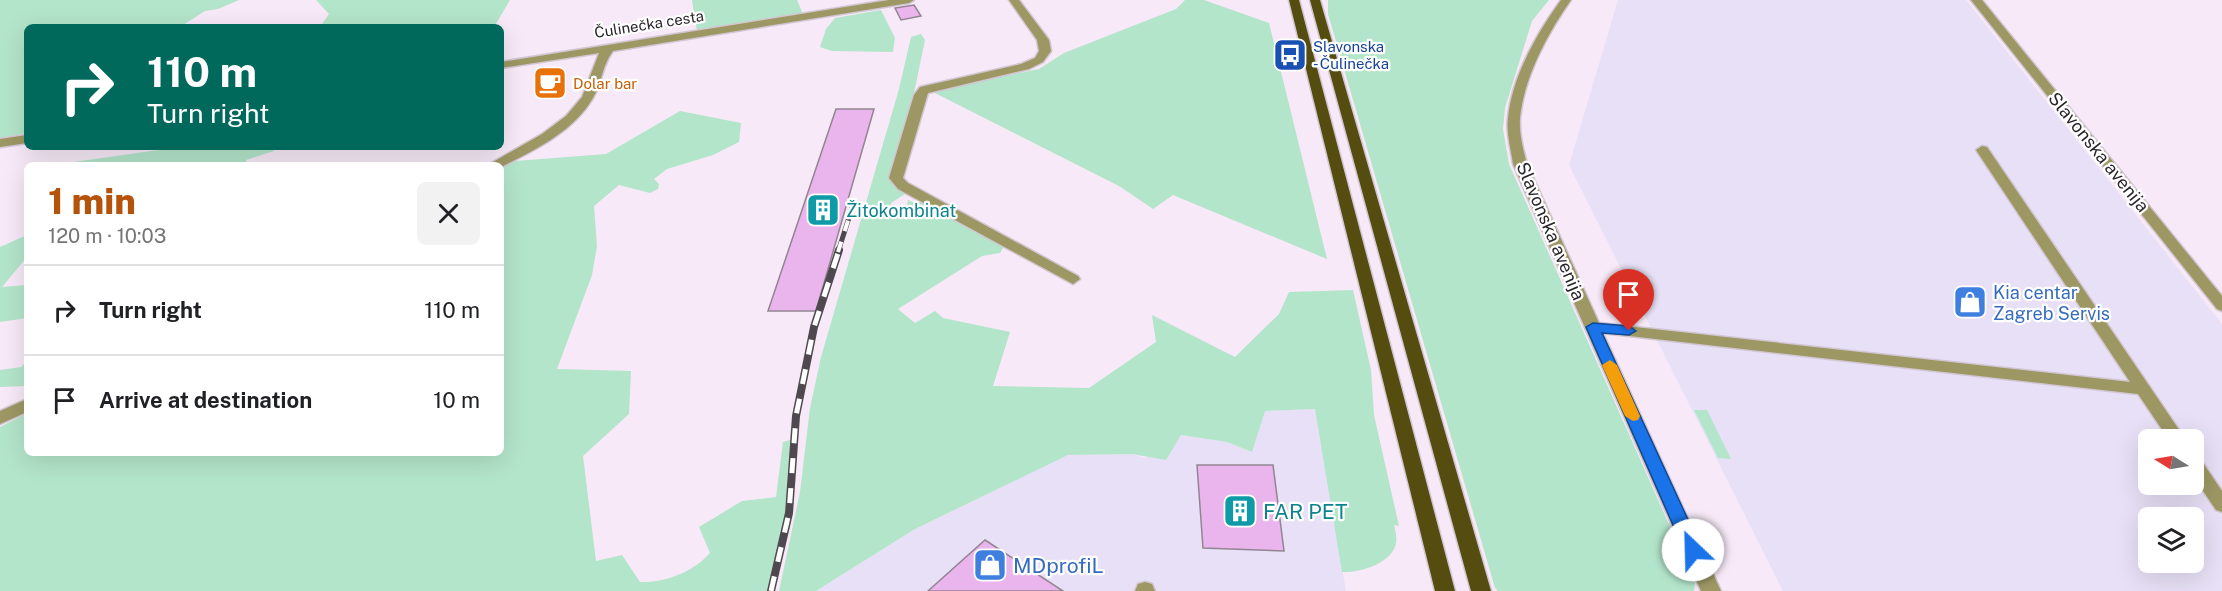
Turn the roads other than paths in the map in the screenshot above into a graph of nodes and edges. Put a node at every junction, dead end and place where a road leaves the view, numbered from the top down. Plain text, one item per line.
1 (909, 0) edge
2 (1014, 0) edge
3 (1294, 0) edge
4 (1315, 0) edge
5 (1566, 0) edge
6 (1976, 0) edge
7 (608, 50) junction
8 (504, 64) edge
9 (24, 139) edge
10 (0, 143) edge
11 (1982, 150) dead end
12 (500, 162) edge
13 (1073, 279) dead end
14 (2222, 306) edge
15 (1593, 327) junction
16 (2144, 389) junction
17 (24, 406) edge
18 (0, 418) edge
19 (2171, 429) edge
20 (2204, 478) edge
21 (2222, 504) edge
22 (1482, 588) edge
23 (1445, 591) edge
24 (1711, 591) edge

1 - 7 street, Čulinečka cesta
2 - 13 street
3 - 23 main road
4 - 22 main road
5 - 15 street, Slavonska avenija
6 - 14 street, Slavonska avenija
7 - 8 street, Čulinečka cesta
7 - 12 street
9 - 10 street
11 - 16 street
15 - 16 street
15 - 24 street, Slavonska avenija
16 - 19 street
17 - 18 street
20 - 21 street

